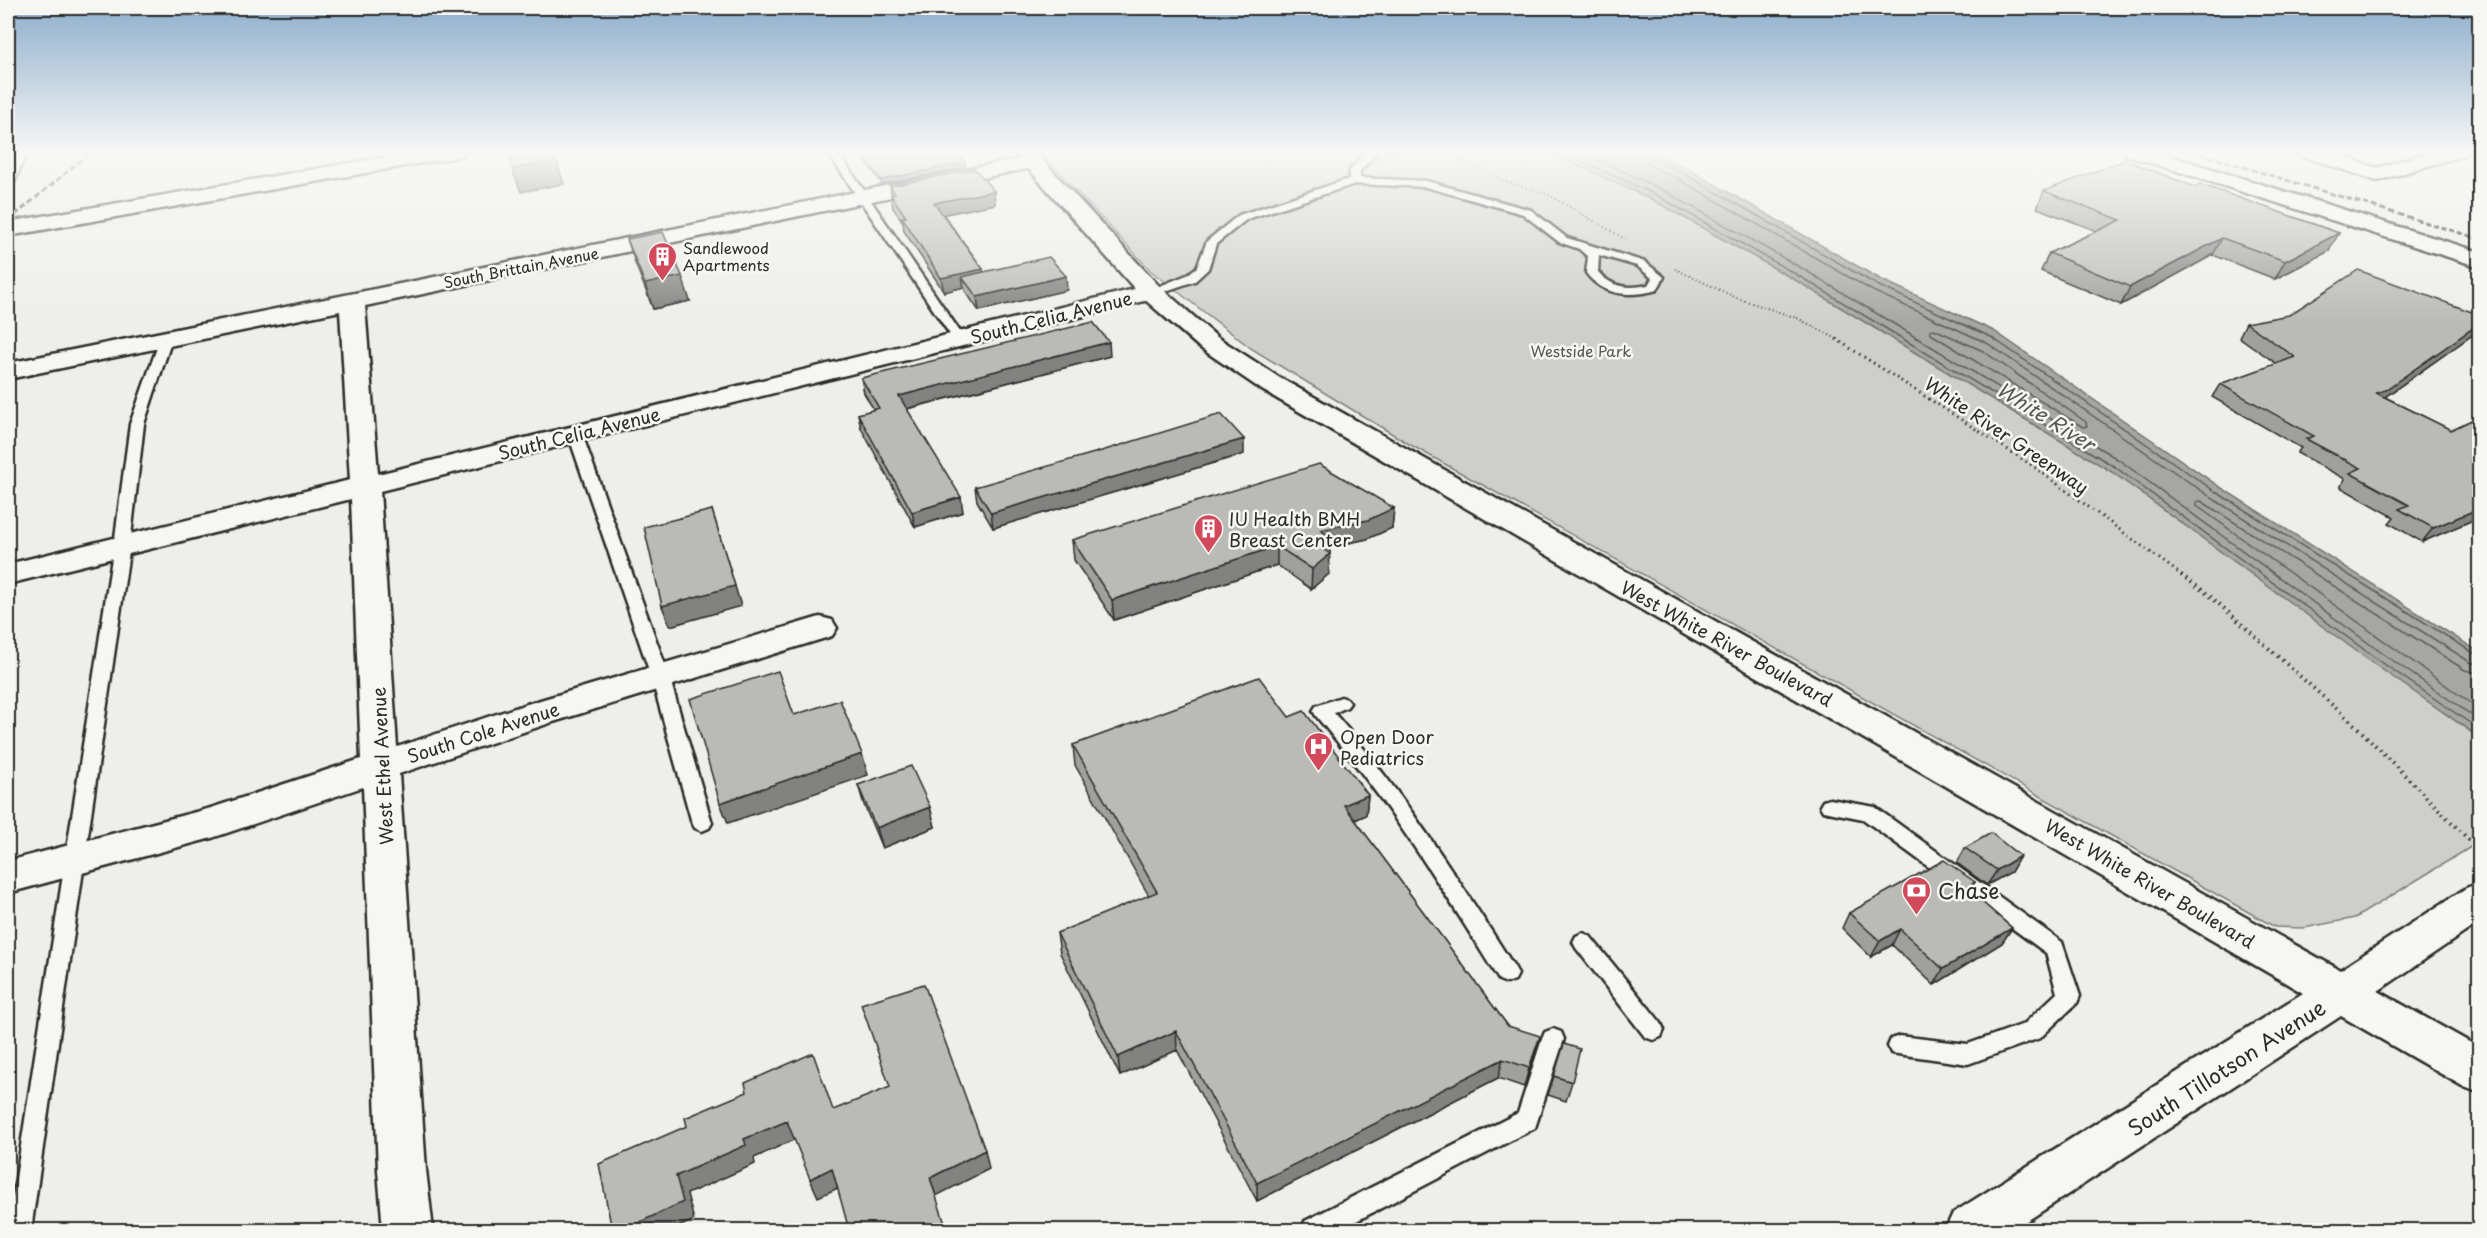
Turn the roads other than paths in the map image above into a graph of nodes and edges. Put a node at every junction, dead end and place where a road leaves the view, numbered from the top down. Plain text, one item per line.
1 (124, 209) edge
2 (806, 209) edge
3 (872, 209) edge
4 (1076, 209) edge
5 (1267, 209) edge
6 (1515, 209) edge
7 (2317, 209) edge
8 (8, 229) edge
9 (1583, 246) junction
10 (2480, 260) edge
11 (1151, 292) junction
12 (352, 301) junction
13 (166, 339) junction
14 (959, 339) junction
15 (8, 371) edge
16 (575, 434) junction
17 (365, 485) junction
18 (122, 546) junction
19 (8, 574) edge
20 (820, 628) dead end
21 (660, 676) junction
22 (1341, 703) dead end
23 (382, 764) junction
24 (1830, 806) dead end
25 (702, 823) dead end
26 (74, 859) junction
27 (8, 877) edge
28 (2468, 908) edge
29 (1583, 942) dead end
30 (1507, 974) dead end
31 (2342, 992) junction
32 (1653, 1030) dead end
33 (1553, 1039) dead end
34 (1899, 1046) dead end
35 (2480, 1072) edge
36 (19, 1230) edge
37 (408, 1230) edge
38 (1314, 1230) edge
39 (1970, 1230) edge

1 - 8 street
2 - 12 street, South Brittain Avenue
3 - 14 lane
4 - 11 street, West White River Boulevard
5 - 11 lane
6 - 9 lane
7 - 10 street
9 - 9 lane
11 - 14 street, South Celia Avenue
11 - 31 street, West White River Boulevard
12 - 13 street, South Brittain Avenue
12 - 17 street, West Ethel Avenue
13 - 15 street, South Brittain Avenue
13 - 18 lane
14 - 16 street, South Celia Avenue
16 - 17 street, South Celia Avenue
16 - 21 lane
17 - 18 street, South Celia Avenue
17 - 23 street, West Ethel Avenue
18 - 19 street, South Celia Avenue
18 - 26 lane
20 - 21 street, South Cole Avenue
21 - 23 street, South Cole Avenue
21 - 25 lane
22 - 30 lane
23 - 26 street, South Cole Avenue
23 - 37 street, West Ethel Avenue
24 - 34 lane
26 - 27 street, South Cole Avenue
26 - 36 lane
28 - 31 street, South Tillotson Avenue
29 - 32 lane
31 - 35 street, West White River Boulevard
31 - 39 street, South Tillotson Avenue
33 - 38 lane

